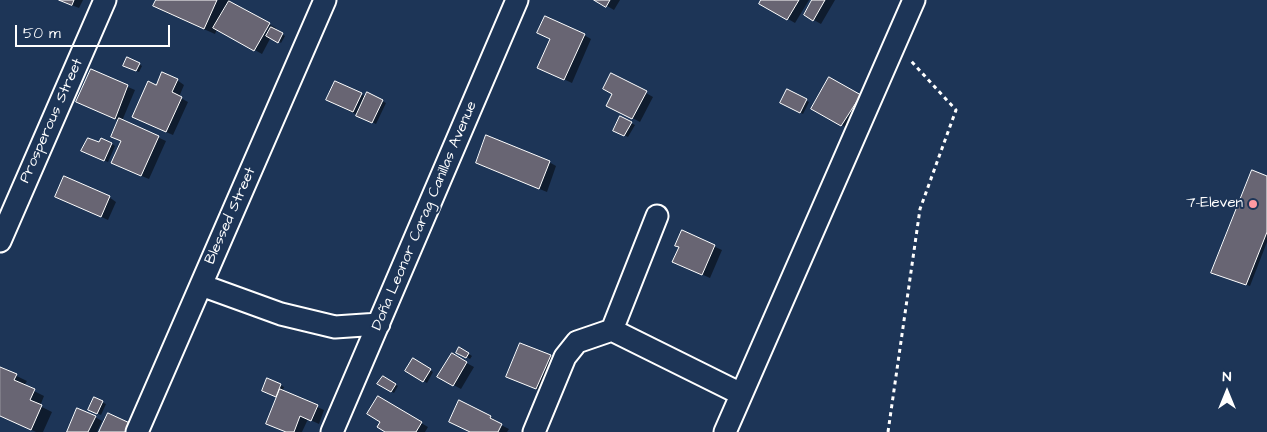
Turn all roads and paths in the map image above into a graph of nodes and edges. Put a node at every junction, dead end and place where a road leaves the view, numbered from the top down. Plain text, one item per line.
1 (105, 0) edge
2 (325, 0) edge
3 (517, 0) edge
4 (914, 0) edge
5 (895, 44) junction
6 (7, 209) edge
7 (657, 216) dead end
8 (0, 241) edge
9 (201, 285) junction
10 (379, 324) junction
11 (612, 330) junction
12 (742, 394) junction
13 (137, 432) edge
14 (332, 432) edge
15 (534, 432) edge
16 (725, 432) edge
17 (888, 432) edge

1 - 6 street, Prosperous Street
2 - 9 street, Blessed Street
3 - 10 street, Doña Leonor Carag Canillas Avenue
4 - 5 street
5 - 12 street
5 - 17 path
6 - 8 street, Prosperous Street
7 - 11 street
9 - 10 street
9 - 13 street, Blessed Street
10 - 14 street, Doña Leonor Carag Canillas Avenue
11 - 12 street
11 - 15 street
12 - 16 street

